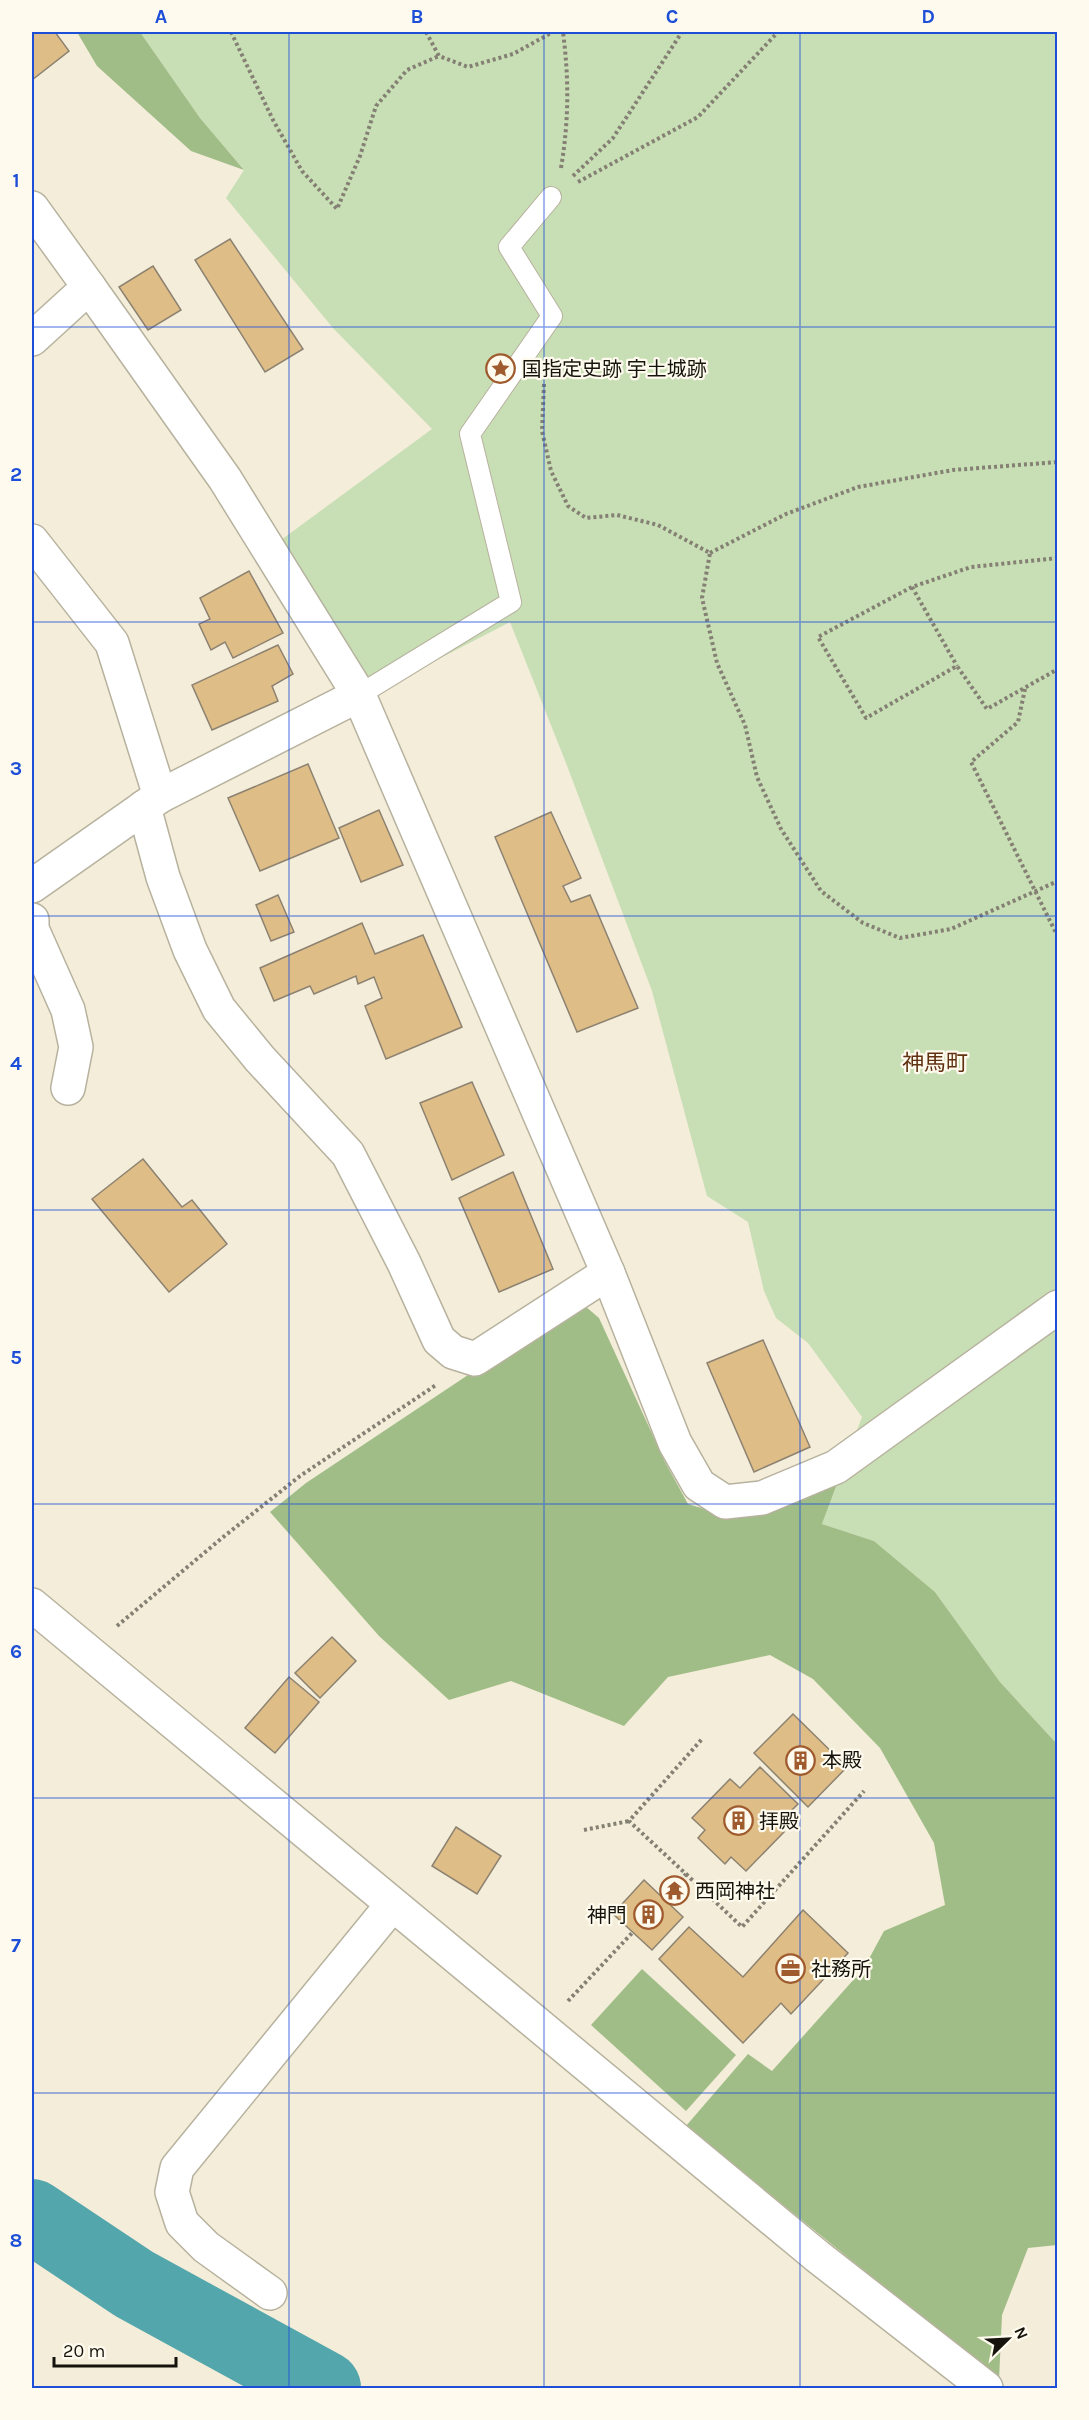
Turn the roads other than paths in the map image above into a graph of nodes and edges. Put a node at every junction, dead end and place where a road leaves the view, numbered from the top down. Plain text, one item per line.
1 (551, 197) road end
2 (32, 208) edge
3 (89, 287) junction
4 (32, 339) edge
5 (32, 541) edge
6 (358, 696) junction
7 (152, 801) junction
8 (32, 886) edge
9 (32, 921) edge
10 (68, 1088) dead end
11 (608, 1273) junction
12 (1058, 1307) edge
13 (32, 1607) edge
14 (393, 1905) junction
15 (270, 2293) dead end
16 (987, 2388) edge

1 - 6 lane
2 - 3 street
3 - 4 street
3 - 6 street
5 - 7 street
6 - 7 street
6 - 11 street
7 - 8 street
7 - 11 street
9 - 10 street
11 - 12 street
13 - 14 street
14 - 15 street
14 - 16 street

